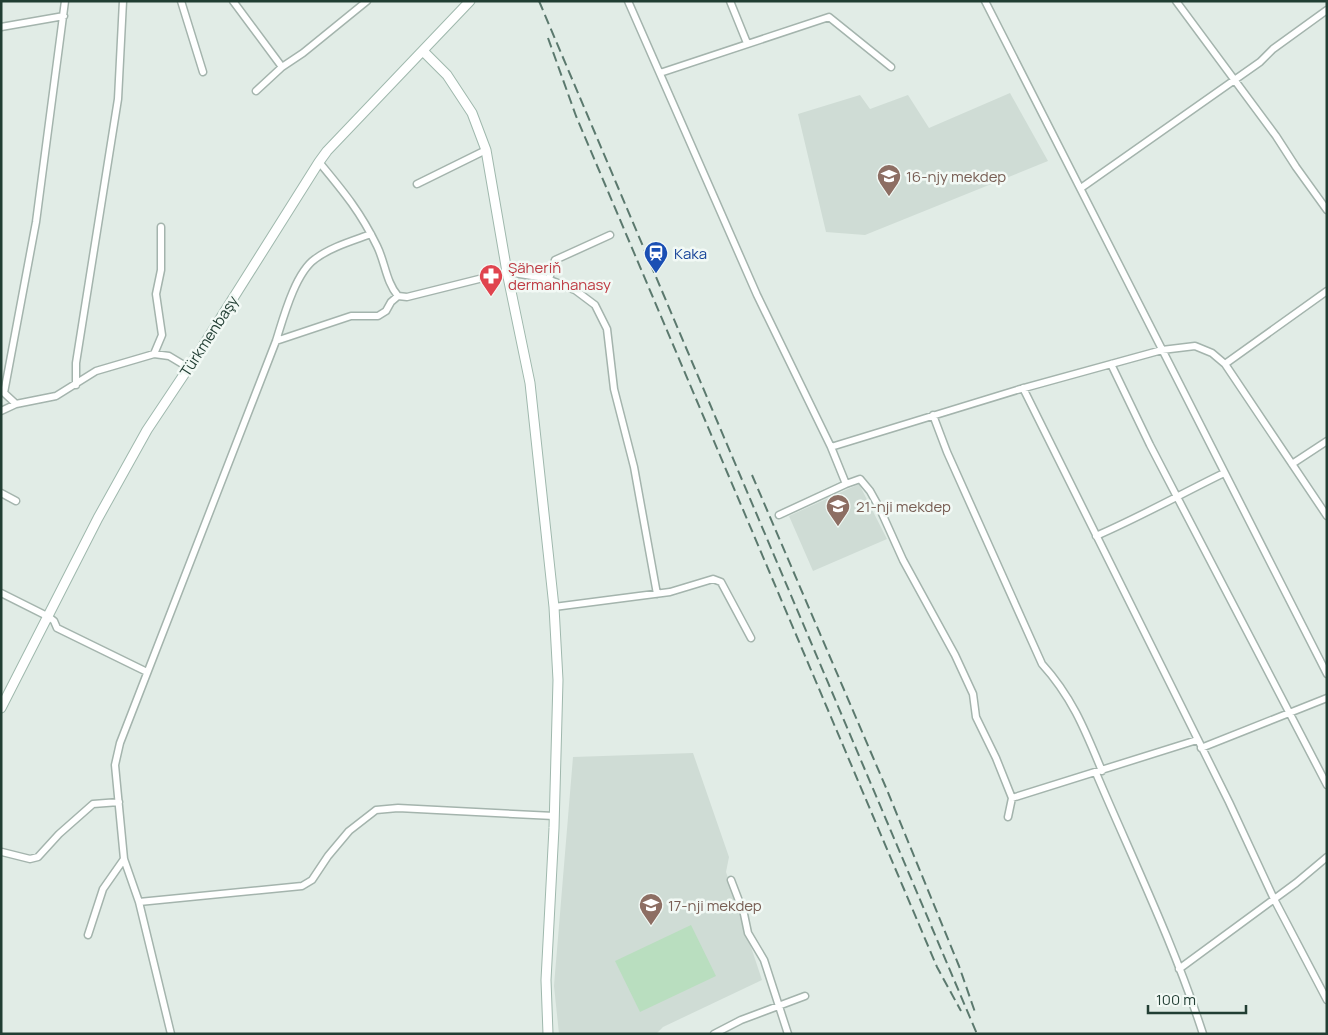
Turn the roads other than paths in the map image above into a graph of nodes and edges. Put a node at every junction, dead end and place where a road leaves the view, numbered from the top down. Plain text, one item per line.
1 (65, 1) edge
2 (123, 1) edge
3 (181, 1) edge
4 (233, 1) edge
5 (366, 1) edge
6 (628, 1) edge
7 (730, 1) edge
8 (985, 1) edge
9 (1176, 1) edge
10 (467, 3) edge
11 (1327, 10) edge
12 (64, 16) junction
13 (1, 27) edge
14 (747, 43) junction
15 (423, 51) junction
16 (282, 67) junction
17 (891, 67) dead end
18 (203, 72) dead end
19 (660, 73) junction
20 (1234, 80) junction
21 (256, 91) dead end
22 (486, 150) junction
23 (319, 162) junction
24 (417, 184) dead end
25 (1081, 188) junction
26 (1327, 210) edge
27 (161, 227) dead end
28 (371, 234) junction
29 (610, 235) dead end
30 (507, 272) junction
31 (549, 280) junction
32 (1327, 291) edge
33 (398, 296) junction
34 (276, 341) junction
35 (1162, 350) junction
36 (154, 354) junction
37 (1111, 364) junction
38 (1225, 364) junction
39 (189, 368) junction
40 (76, 385) junction
41 (1023, 388) junction
42 (3, 392) edge
43 (16, 404) junction
44 (1, 410) edge
45 (933, 415) junction
46 (1327, 441) edge
47 (831, 447) junction
48 (1292, 464) junction
49 (1224, 473) junction
50 (846, 484) junction
51 (1, 493) edge
52 (1177, 496) junction
53 (16, 500) dead end
54 (779, 515) dead end
55 (1327, 516) edge
56 (1096, 536) junction
57 (1, 593) edge
58 (658, 594) junction
59 (554, 607) junction
60 (49, 617) junction
61 (751, 638) dead end
62 (147, 672) junction
63 (1327, 674) edge
64 (1327, 698) edge
65 (1, 708) edge
66 (1290, 714) junction
67 (1197, 740) junction
68 (1201, 748) junction
69 (1099, 772) junction
70 (1327, 785) edge
71 (1012, 798) junction
72 (119, 802) junction
73 (554, 816) junction
74 (1008, 817) dead end
75 (2, 852) dead end
76 (1327, 857) edge
77 (124, 859) junction
78 (731, 880) dead end
79 (1274, 899) junction
80 (139, 902) junction
81 (88, 935) dead end
82 (1179, 969) junction
83 (805, 996) dead end
84 (1327, 1000) edge
85 (780, 1006) junction
86 (171, 1034) edge
87 (548, 1034) edge
88 (714, 1034) edge
89 (788, 1034) edge
90 (1203, 1034) edge

1 - 12 street
2 - 40 street
3 - 18 street
4 - 16 street
5 - 16 street
6 - 19 street
7 - 14 street
8 - 25 street
9 - 20 street
10 - 15 street, Türkmenbaşy
11 - 20 street
12 - 13 street
12 - 42 street
14 - 17 street
14 - 19 street
15 - 22 street
15 - 23 street, Türkmenbaşy
16 - 21 street
19 - 47 street
20 - 25 street
20 - 26 street
22 - 24 street
22 - 30 street
23 - 28 street
23 - 39 street, Türkmenbaşy
25 - 35 street
27 - 36 street
28 - 33 street
28 - 34 street
29 - 31 street
30 - 31 street
30 - 33 street
30 - 59 street
31 - 58 street
32 - 38 street
33 - 34 street
34 - 62 street
35 - 37 street
35 - 38 street
35 - 49 street
36 - 39 street
36 - 40 street
37 - 41 street
37 - 52 street
38 - 48 street
39 - 60 street, Türkmenbaşy
40 - 43 street
41 - 45 street
41 - 56 street
42 - 43 street
43 - 44 street
45 - 47 street
45 - 69 street
46 - 48 street
47 - 50 street
48 - 55 street
49 - 52 street
49 - 63 street
50 - 54 street
50 - 71 street
51 - 53 street
52 - 56 street
52 - 66 street
56 - 67 street
57 - 60 street
58 - 59 street
58 - 61 street
59 - 73 street
60 - 62 street
60 - 65 street, Türkmenbaşy
62 - 72 street
64 - 66 street
66 - 68 street
66 - 70 street
67 - 68 street
67 - 69 street
68 - 79 street
69 - 71 street
69 - 82 street
71 - 74 street
72 - 75 street
72 - 77 street
73 - 80 street
73 - 87 street
76 - 79 street
77 - 80 street
77 - 81 street
78 - 85 street
79 - 82 street
79 - 84 street
80 - 86 street
82 - 90 street
83 - 85 street
85 - 88 street
85 - 89 street

